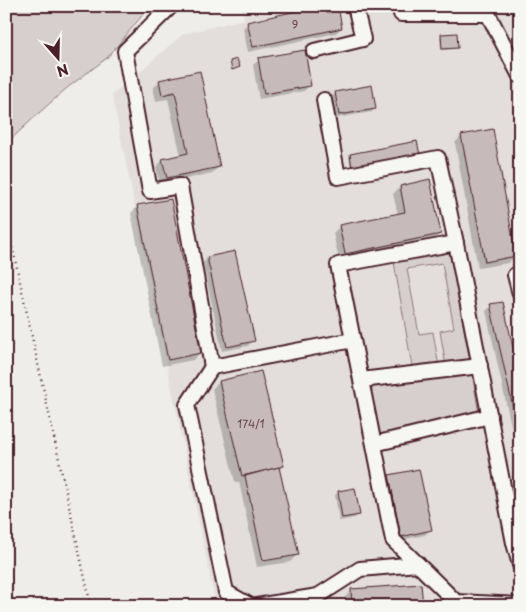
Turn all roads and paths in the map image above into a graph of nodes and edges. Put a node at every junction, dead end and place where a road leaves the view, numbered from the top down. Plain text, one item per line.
1 (171, 6) edge
2 (355, 6) edge
3 (401, 14) dead end
4 (314, 51) dead end
5 (520, 76) edge
6 (324, 100) dead end
7 (6, 218) edge
8 (456, 243) junction
9 (520, 274) edge
10 (520, 294) edge
11 (353, 340) junction
12 (480, 366) junction
13 (212, 367) junction
14 (361, 380) junction
15 (490, 416) junction
16 (374, 444) junction
17 (418, 564) junction
18 (520, 565) edge
19 (520, 605) edge
20 (91, 606) edge
21 (251, 606) edge
22 (257, 606) edge

1 - 13 lane
2 - 4 lane
3 - 5 lane
6 - 8 lane
7 - 20 path
8 - 11 lane
8 - 12 lane
9 - 10 lane
11 - 13 lane
11 - 14 lane
12 - 14 lane
12 - 15 lane
13 - 21 lane
14 - 16 lane
15 - 16 lane
15 - 18 lane
16 - 17 lane
17 - 19 lane
17 - 22 lane

